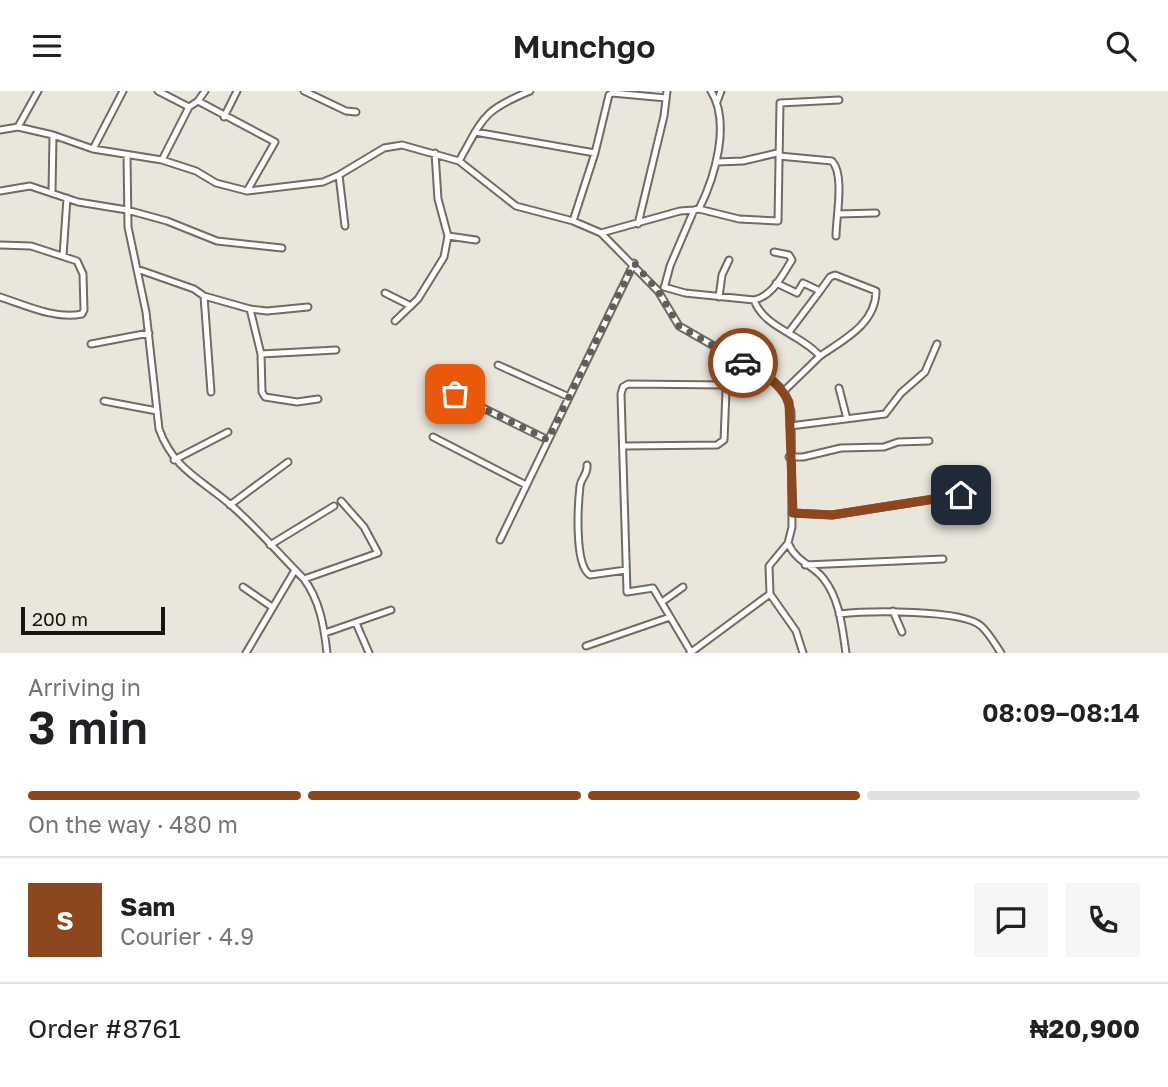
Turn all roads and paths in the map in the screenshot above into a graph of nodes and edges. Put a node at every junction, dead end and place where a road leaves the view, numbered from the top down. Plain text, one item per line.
1 (38, 91) edge
2 (123, 91) edge
3 (158, 91) edge
4 (205, 91) edge
5 (237, 91) edge
6 (303, 91) edge
7 (530, 91) edge
8 (710, 91) edge
9 (721, 91) edge
10 (666, 94) edge
11 (839, 100) dead end
12 (198, 101) junction
13 (718, 102) junction
14 (189, 107) junction
15 (356, 112) dead end
16 (224, 117) junction
17 (18, 128) junction
18 (0, 129) edge
19 (475, 132) junction
20 (53, 135) junction
21 (93, 149) junction
22 (436, 153) junction
23 (595, 153) junction
24 (127, 155) junction
25 (778, 155) junction
26 (162, 160) junction
27 (459, 161) junction
28 (717, 162) junction
29 (340, 175) junction
30 (0, 191) edge
31 (247, 191) junction
32 (52, 192) junction
33 (67, 198) junction
34 (697, 209) junction
35 (127, 210) junction
36 (838, 213) junction
37 (876, 213) dead end
38 (573, 221) junction
39 (638, 224) junction
40 (345, 226) dead end
41 (601, 233) junction
42 (449, 236) junction
43 (836, 236) dead end
44 (475, 240) dead end
45 (0, 245) edge
46 (282, 248) dead end
47 (774, 252) dead end
48 (63, 256) junction
49 (729, 260) dead end
50 (634, 263) junction
51 (137, 269) junction
52 (776, 283) junction
53 (665, 285) junction
54 (658, 291) junction
55 (820, 291) junction
56 (385, 293) dead end
57 (204, 296) junction
58 (0, 297) edge
59 (719, 297) junction
60 (754, 300) junction
61 (411, 306) junction
62 (308, 307) dead end
63 (250, 309) junction
64 (395, 321) dead end
65 (789, 332) junction
66 (149, 333) junction
67 (91, 344) dead end
68 (937, 344) dead end
69 (336, 350) dead end
70 (723, 352) junction
71 (261, 354) junction
72 (820, 356) junction
73 (498, 365) dead end
74 (432, 383) dead end
75 (726, 385) junction
76 (839, 388) dead end
77 (784, 391) junction
78 (211, 392) dead end
79 (569, 397) junction
80 (318, 399) dead end
81 (104, 401) dead end
82 (158, 411) junction
83 (847, 419) junction
84 (790, 426) junction
85 (228, 432) dead end
86 (433, 437) dead end
87 (548, 440) junction
88 (929, 441) dead end
89 (624, 446) junction
90 (789, 457) junction
91 (174, 460) junction
92 (288, 462) dead end
93 (587, 465) dead end
94 (526, 485) junction
95 (975, 495) dead end
96 (341, 501) dead end
97 (230, 505) junction
98 (334, 506) dead end
99 (793, 513) junction
100 (500, 540) dead end
101 (788, 543) junction
102 (270, 545) junction
103 (943, 559) dead end
104 (804, 565) junction
105 (295, 570) junction
106 (626, 570) junction
107 (304, 579) junction
108 (243, 587) dead end
109 (682, 587) dead end
110 (770, 594) junction
111 (662, 602) junction
112 (272, 607) junction
113 (391, 610) dead end
114 (893, 611) junction
115 (839, 614) junction
116 (670, 617) junction
117 (356, 623) junction
118 (902, 632) dead end
119 (325, 633) junction
120 (586, 646) dead end
121 (246, 653) edge
122 (327, 653) edge
123 (369, 653) edge
124 (690, 653) edge
125 (803, 653) edge
126 (846, 653) edge
127 (1000, 653) edge

1 - 17 street
2 - 21 street
3 - 14 street
4 - 12 street
5 - 16 street
6 - 15 street
7 - 19 street
8 - 13 street
9 - 13 street
10 - 23 street
10 - 39 street
11 - 25 street
12 - 14 street
12 - 16 street
13 - 28 street
14 - 26 street
16 - 31 street
17 - 18 street
17 - 20 street
19 - 23 street
19 - 27 street
20 - 21 street
20 - 32 street
21 - 24 street
22 - 27 street
22 - 29 street
22 - 42 street
23 - 38 street
24 - 26 street
24 - 35 street
25 - 28 street
25 - 34 street
25 - 36 street
26 - 31 street
27 - 38 street
28 - 34 street
29 - 31 street
29 - 40 street
30 - 32 street
32 - 33 street
33 - 35 street
33 - 48 street
34 - 39 street
34 - 53 street
35 - 46 street
35 - 51 street
36 - 37 street
36 - 43 street
38 - 41 street
39 - 41 street
41 - 50 street
42 - 44 street
42 - 61 street
45 - 48 street
47 - 52 street
48 - 58 street
49 - 59 street
50 - 54 street
50 - 79 street
51 - 57 street
51 - 66 street
52 - 55 street
52 - 60 street
53 - 54 street
53 - 59 street
54 - 70 street
55 - 65 street
55 - 72 street
56 - 61 street
57 - 63 street
57 - 78 street
59 - 60 street
60 - 65 street
61 - 64 street
62 - 63 street
63 - 71 street
65 - 72 street
66 - 67 street
66 - 82 street
68 - 83 street
69 - 71 street
70 - 75 street
70 - 77 street
71 - 80 street
72 - 77 street
73 - 79 street
74 - 87 street
75 - 89 street
75 - 89 street
76 - 83 street
77 - 84 street
79 - 87 street
81 - 82 street
82 - 91 street
83 - 84 street
84 - 90 street
85 - 91 street
86 - 94 street
87 - 94 street
88 - 90 street
89 - 106 street
90 - 99 street
91 - 97 street
92 - 97 street
93 - 106 street
94 - 100 street
95 - 99 street
96 - 107 street
97 - 102 street
98 - 102 street
99 - 101 street
101 - 104 street
101 - 110 street
102 - 105 street
103 - 104 street
104 - 115 street
105 - 107 street
105 - 112 street
106 - 111 street
107 - 119 street
108 - 112 street
109 - 111 street
110 - 124 street
110 - 125 street
111 - 116 street
112 - 121 street
113 - 117 street
114 - 115 street
114 - 118 street
114 - 127 street
115 - 126 street
116 - 120 street
116 - 124 street
117 - 119 street
117 - 123 street
119 - 122 street

